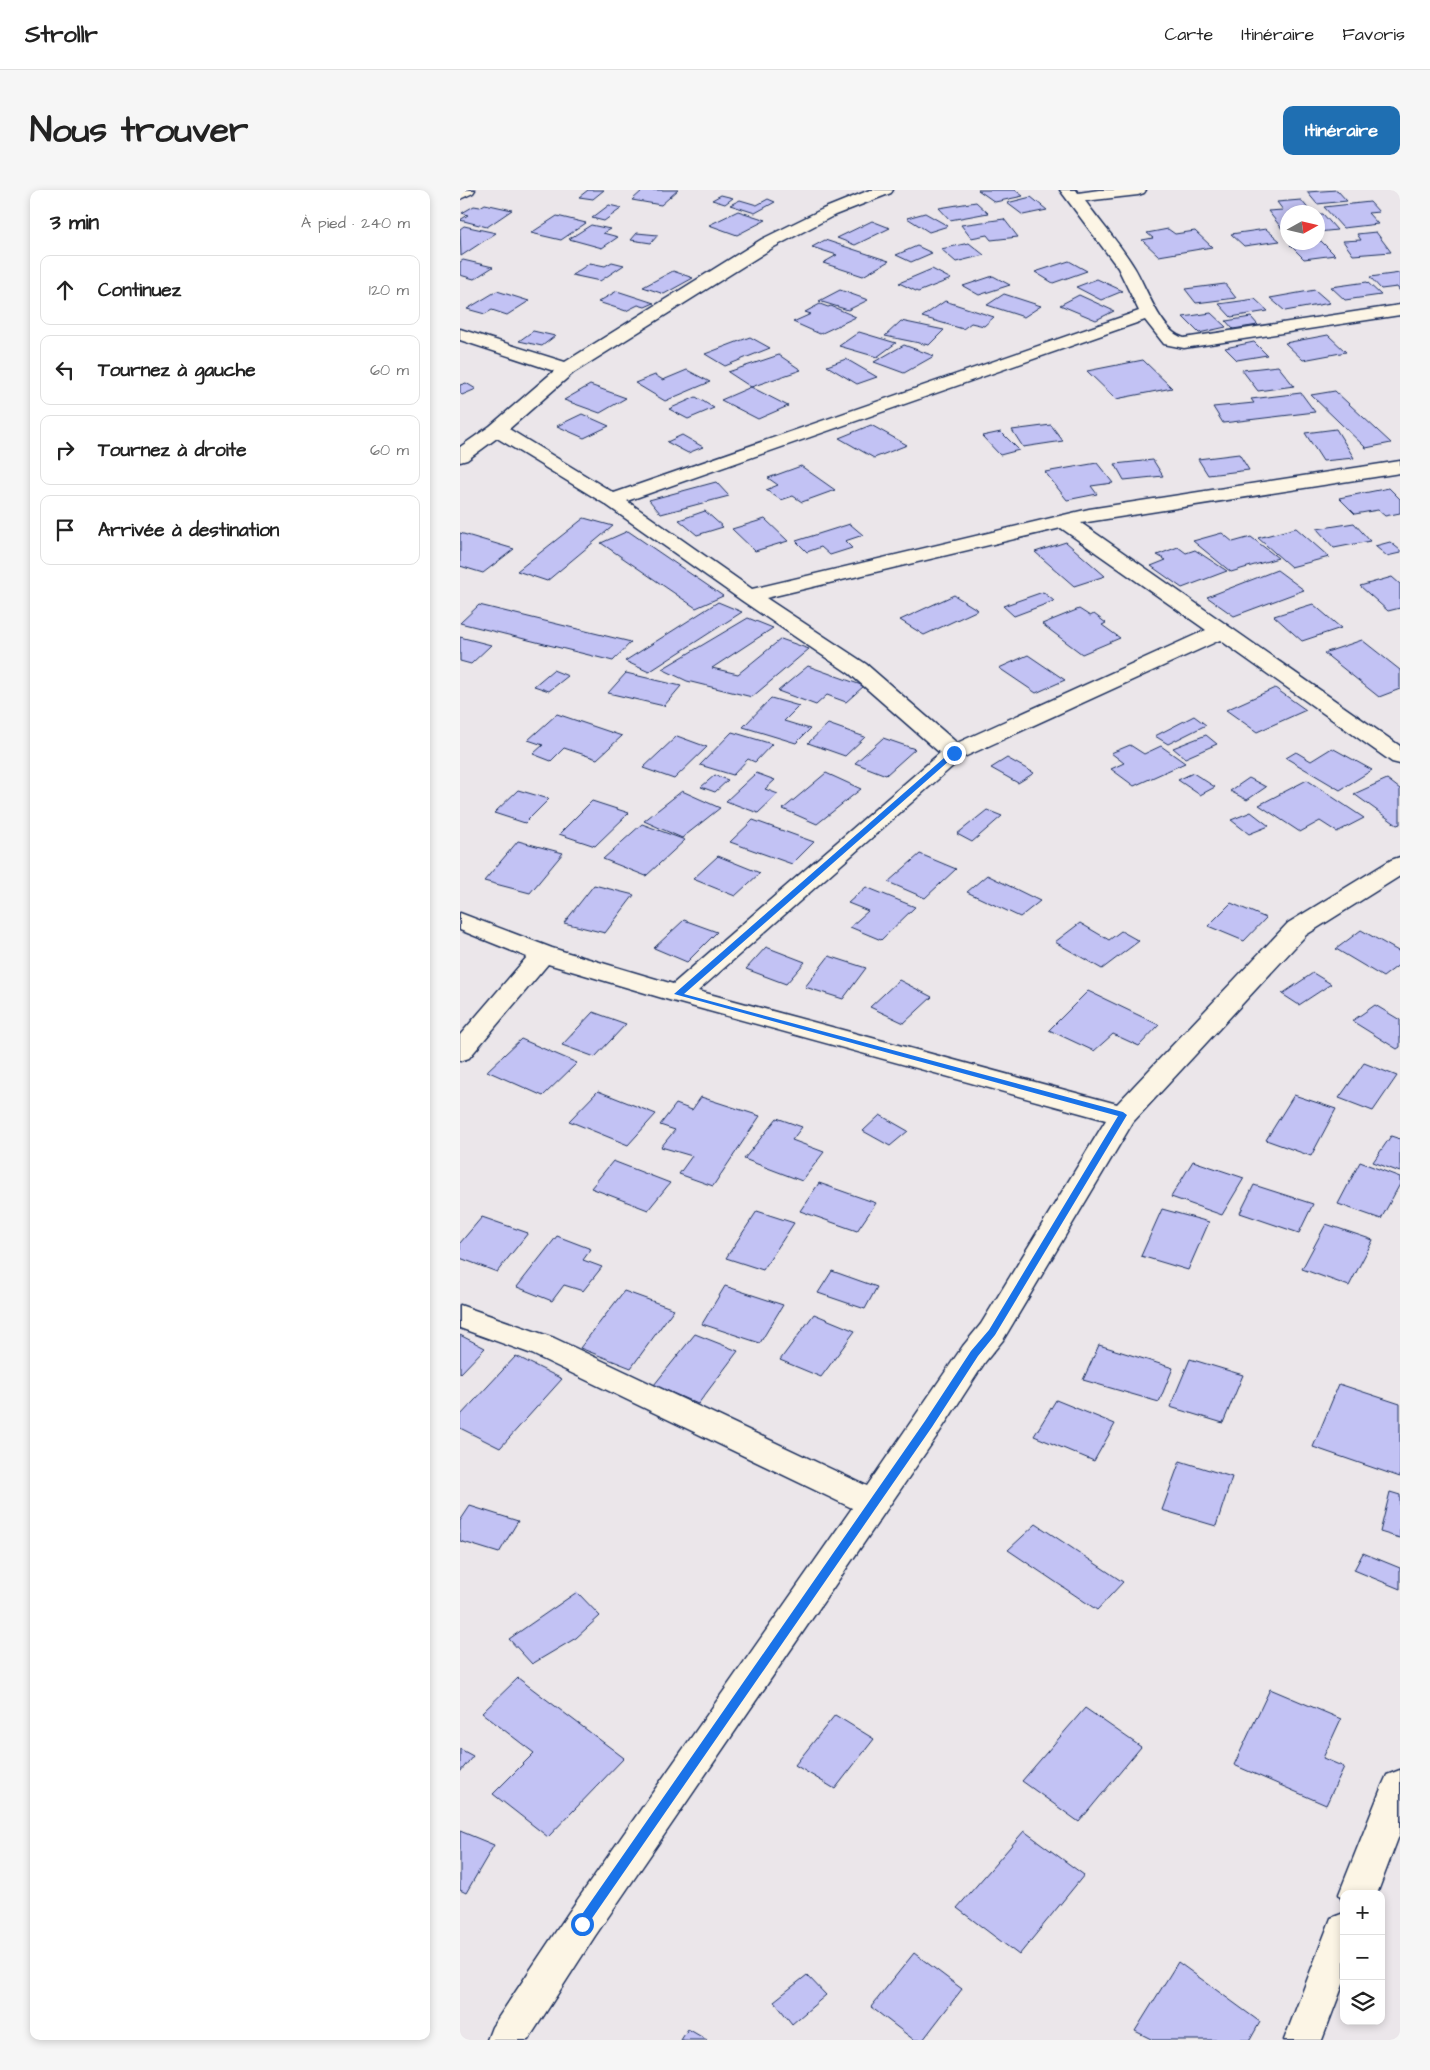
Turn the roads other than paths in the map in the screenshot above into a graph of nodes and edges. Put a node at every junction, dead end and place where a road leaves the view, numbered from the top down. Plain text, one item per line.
1 (466, 190) edge
2 (885, 190) edge
3 (1138, 190) edge
4 (460, 194) edge
5 (1071, 194) edge
6 (1400, 310) edge
7 (1149, 313) junction
8 (460, 334) edge
9 (567, 369) junction
10 (497, 430) junction
11 (460, 456) edge
12 (1400, 467) edge
13 (612, 500) junction
14 (1065, 521) junction
15 (748, 596) junction
16 (1222, 631) junction
17 (954, 753) junction
18 (1400, 757) edge
19 (1400, 865) edge
20 (460, 921) edge
21 (543, 954) junction
22 (678, 994) junction
23 (460, 1052) edge
24 (1123, 1115) junction
25 (460, 1316) edge
26 (873, 1504) junction
27 (1400, 1786) edge
28 (1360, 1890) edge
29 (1342, 1935) edge
30 (506, 2040) edge
31 (1303, 2040) edge

1 - 4 street
2 - 9 street
3 - 5 street
5 - 7 street
6 - 7 street
7 - 13 street
8 - 9 street
9 - 10 street
10 - 11 street
10 - 13 street
12 - 14 street
13 - 15 street
14 - 15 street
14 - 16 street
15 - 17 street
16 - 17 street
16 - 18 street
17 - 22 street
19 - 24 street
20 - 21 street
21 - 22 street
21 - 23 street
22 - 24 street
24 - 26 street
25 - 26 street
26 - 30 street
27 - 28 street
29 - 31 street

